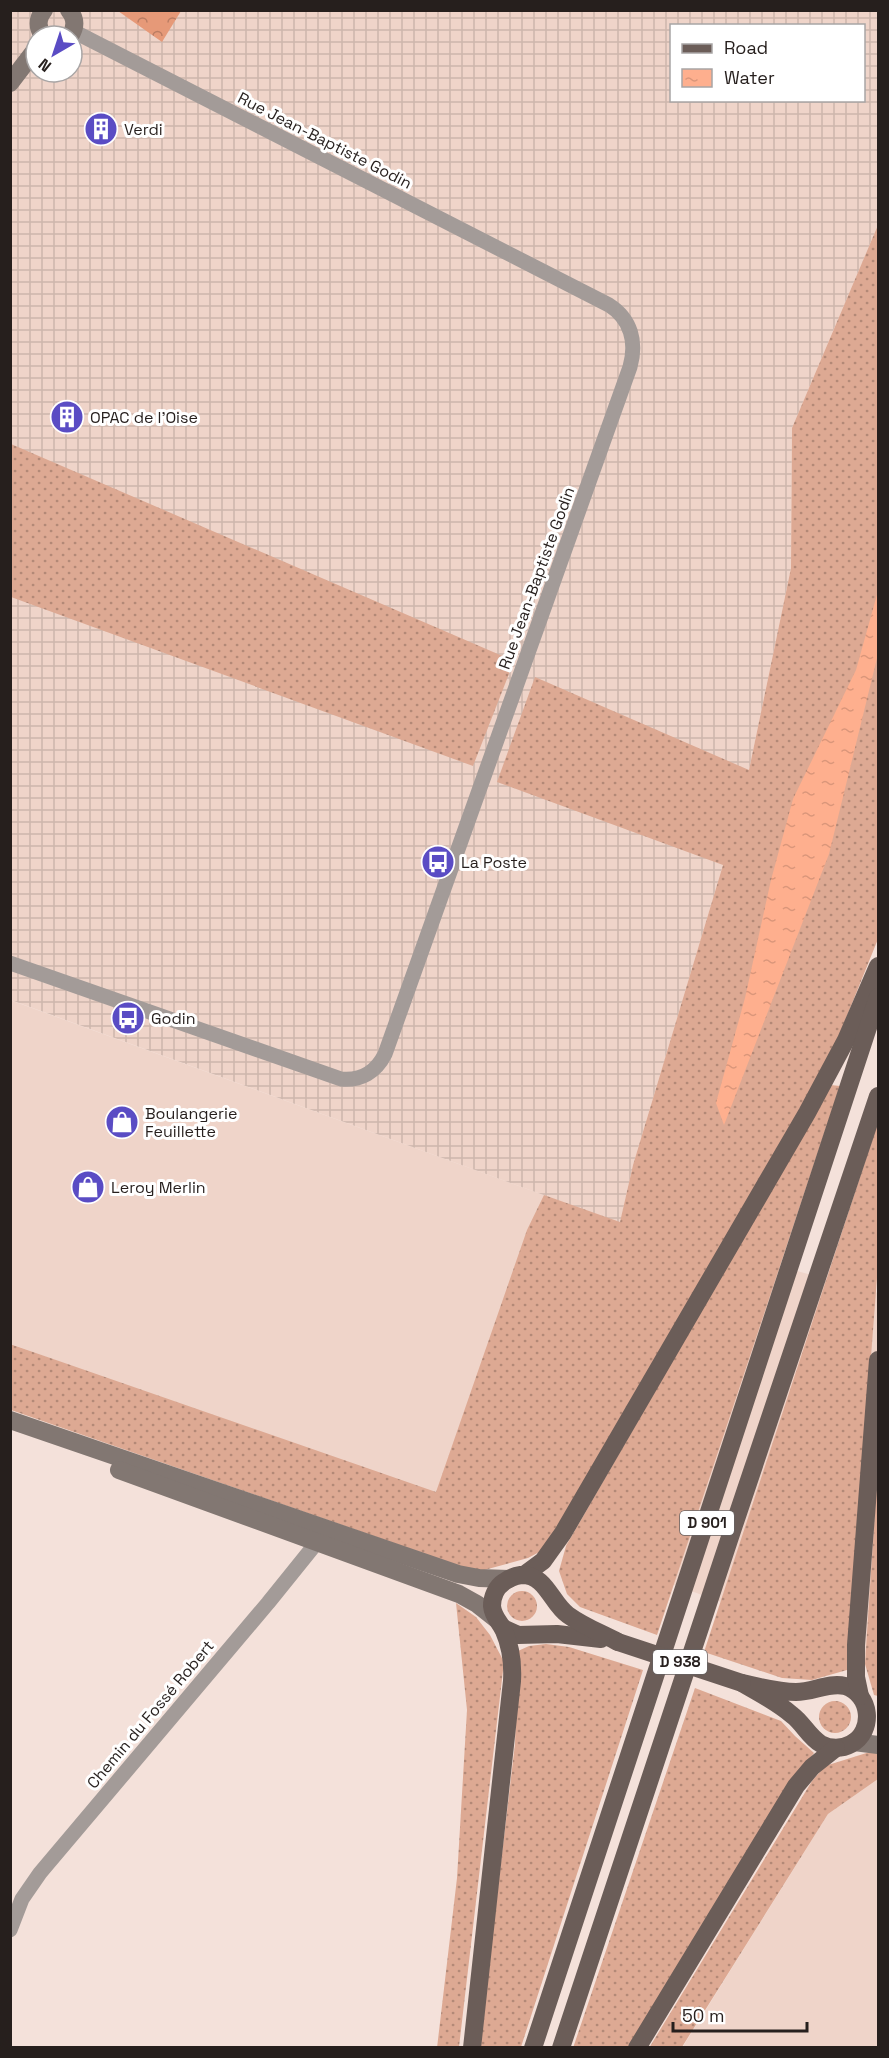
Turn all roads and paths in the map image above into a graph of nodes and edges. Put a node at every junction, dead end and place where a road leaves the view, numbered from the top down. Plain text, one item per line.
1 (69, 10) edge
2 (73, 24) edge
3 (84, 41) edge
4 (24, 64) edge
5 (10, 82) edge
6 (10, 963) edge
7 (879, 966) edge
8 (879, 997) edge
9 (879, 1096) edge
10 (879, 1360) edge
11 (10, 1420) edge
12 (10, 1431) edge
13 (323, 1535) junction
14 (516, 1577) junction
15 (551, 1598) junction
16 (499, 1623) junction
17 (530, 1634) junction
18 (618, 1642) junction
19 (742, 1683) junction
20 (821, 1689) junction
21 (868, 1706) edge
22 (807, 1729) junction
23 (854, 1742) junction
24 (879, 1745) edge
25 (836, 1748) junction
26 (10, 1930) edge
27 (472, 2048) edge
28 (533, 2048) edge
29 (561, 2048) edge
30 (637, 2048) edge

1 - 2 main road
3 - 6 street, Rue Jean-Baptiste Godin
4 - 5 main road
7 - 14 main road
8 - 28 main road, D 901
9 - 29 main road, D 901
10 - 21 main road
11 - 13 main road
12 - 13 main road
13 - 14 main road
13 - 16 main road
13 - 26 street, Chemin du Fossé Robert
14 - 15 main road
14 - 16 main road
15 - 17 main road
15 - 18 main road, D 938
16 - 17 main road
16 - 27 main road
17 - 18 main road, D 938
18 - 19 main road, D 938, bridge
19 - 20 main road, D 938
19 - 22 main road, D 938
20 - 21 main road
20 - 22 main road
21 - 23 main road
22 - 25 main road
23 - 24 main road
23 - 25 main road
25 - 30 main road

